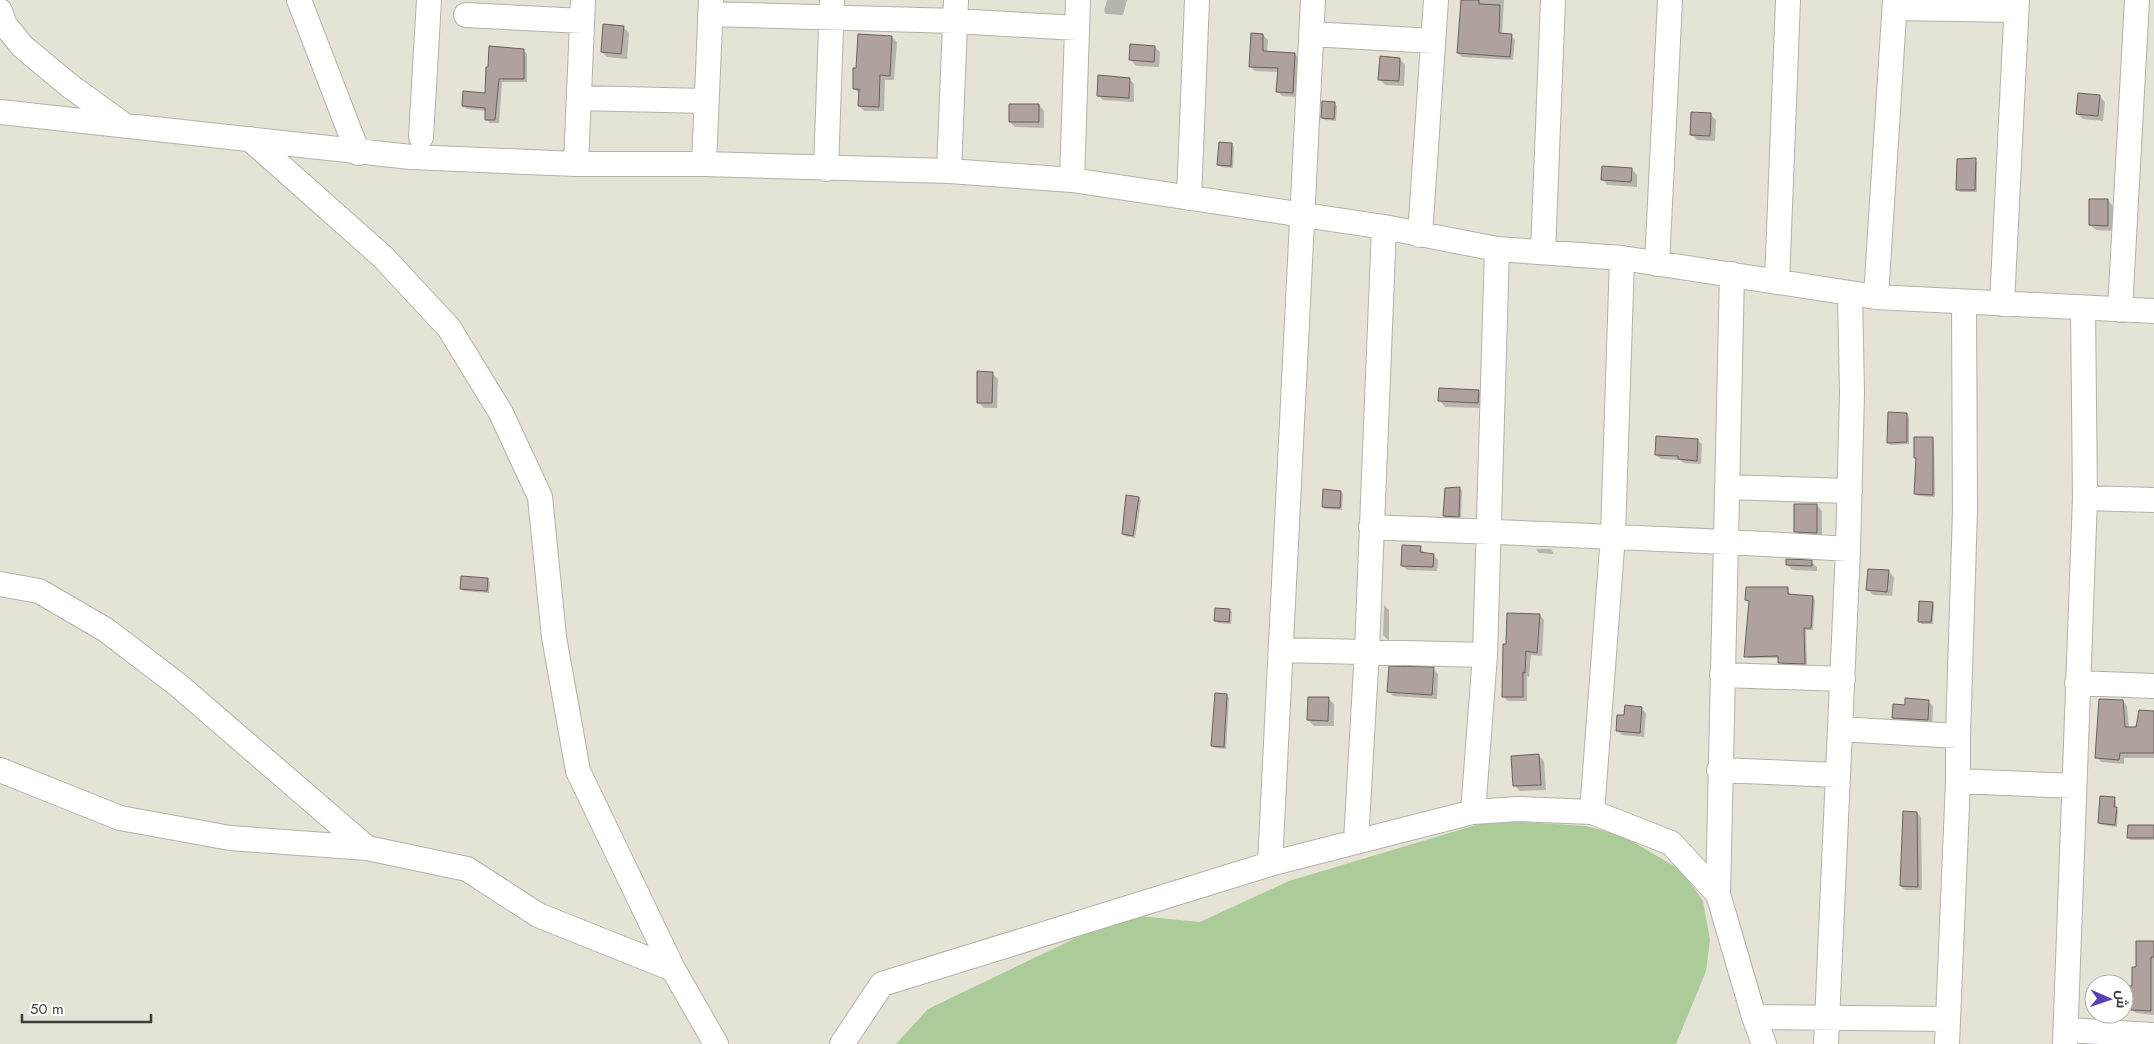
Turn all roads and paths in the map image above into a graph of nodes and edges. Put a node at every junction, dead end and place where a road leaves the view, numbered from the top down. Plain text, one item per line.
1 (299, 0) edge
2 (429, 0) edge
3 (1078, 0) edge
4 (1197, 0) edge
5 (1313, 0) edge
6 (1436, 0) edge
7 (1553, 0) edge
8 (1670, 0) edge
9 (1788, 0) edge
10 (1895, 4) edge
11 (2016, 5) edge
12 (710, 7) edge
13 (832, 9) edge
14 (583, 10) edge
15 (0, 11) edge
16 (955, 11) edge
17 (2143, 13) edge
18 (466, 15) dead end
19 (1078, 28) junction
20 (1311, 34) junction
21 (1433, 41) junction
22 (579, 98) junction
23 (706, 101) junction
24 (0, 112) edge
25 (126, 126) junction
26 (421, 137) dead end
27 (250, 139) junction
28 (358, 153) junction
29 (576, 164) junction
30 (704, 164) junction
31 (826, 168) junction
32 (949, 171) junction
33 (1072, 180) junction
34 (1189, 198) junction
35 (1301, 214) junction
36 (1384, 227) junction
37 (1420, 235) junction
38 (1498, 249) junction
39 (1543, 252) junction
40 (1622, 258) junction
41 (1657, 264) junction
42 (1732, 274) junction
43 (1777, 282) junction
44 (1850, 293) junction
45 (1876, 297) junction
46 (1964, 302) junction
47 (2002, 304) junction
48 (2083, 308) junction
49 (2120, 310) junction
50 (2154, 311) edge
51 (1727, 488) junction
52 (1850, 491) junction
53 (2085, 498) junction
54 (2154, 500) edge
55 (1371, 527) junction
56 (1488, 532) junction
57 (1613, 535) junction
58 (1725, 540) junction
59 (1848, 549) junction
60 (0, 584) edge
61 (1282, 650) junction
62 (1367, 650) junction
63 (1485, 654) junction
64 (1722, 675) junction
65 (1843, 679) junction
66 (2077, 683) junction
67 (2154, 686) edge
68 (1840, 728) junction
69 (1958, 736) junction
70 (0, 770) edge
71 (1719, 770) junction
72 (1837, 775) junction
73 (1958, 781) junction
74 (2073, 786) junction
75 (1473, 812) junction
76 (1592, 812) junction
77 (1356, 841) junction
78 (367, 848) junction
79 (1270, 864) junction
80 (1718, 894) junction
81 (673, 969) junction
82 (1754, 1018) junction
83 (1828, 1018) junction
84 (1948, 1019) junction
85 (2154, 1035) edge
86 (2066, 1037) edge
87 (716, 1044) edge
88 (842, 1044) edge
89 (1764, 1044) edge
90 (1826, 1044) edge
91 (1947, 1044) edge

1 - 28 street
2 - 26 street
3 - 19 street
4 - 34 street
5 - 20 street
6 - 21 street
7 - 39 street
8 - 41 street
9 - 43 street
10 - 11 street
10 - 45 street
11 - 47 street
12 - 13 street
12 - 23 street
13 - 16 street
13 - 31 street
14 - 18 street
14 - 22 street
15 - 25 street
16 - 19 street
16 - 32 street
17 - 49 street
19 - 33 street
20 - 21 street
20 - 35 street
21 - 37 street
22 - 23 street
22 - 29 street
23 - 30 street
24 - 25 street
25 - 27 street
27 - 28 street
27 - 81 street
28 - 29 street
29 - 30 street
30 - 31 street
31 - 32 street
32 - 33 street
33 - 34 street
34 - 35 street
35 - 36 street
35 - 61 street
36 - 37 street
36 - 55 street
37 - 38 street
38 - 39 street
38 - 56 street
39 - 40 street
40 - 41 street
40 - 57 street
41 - 42 street
42 - 43 street
42 - 51 street
43 - 44 street
44 - 45 street
44 - 52 street
45 - 46 street
46 - 47 street
46 - 69 street
47 - 48 street
48 - 49 street
48 - 53 street
49 - 50 street
51 - 52 street
51 - 58 street
52 - 59 street
53 - 54 street
53 - 66 street
55 - 56 street
55 - 62 street
56 - 57 street
56 - 63 street
57 - 58 street
57 - 76 street
58 - 59 street
58 - 64 street
59 - 65 street
60 - 78 street
61 - 62 street
61 - 79 street
62 - 63 street
62 - 77 street
63 - 75 street
64 - 65 street
64 - 71 street
65 - 68 street
66 - 67 street
66 - 74 street
68 - 69 street
68 - 72 street
69 - 73 street
70 - 78 street
71 - 72 street
71 - 80 street
72 - 83 street
73 - 74 street
73 - 84 street
74 - 86 street
75 - 76 street
75 - 77 street
76 - 80 street
77 - 79 street
78 - 81 street
79 - 88 street
80 - 82 street
81 - 87 street
82 - 83 street
82 - 89 street
83 - 84 street
83 - 90 street
84 - 91 street
85 - 86 street

